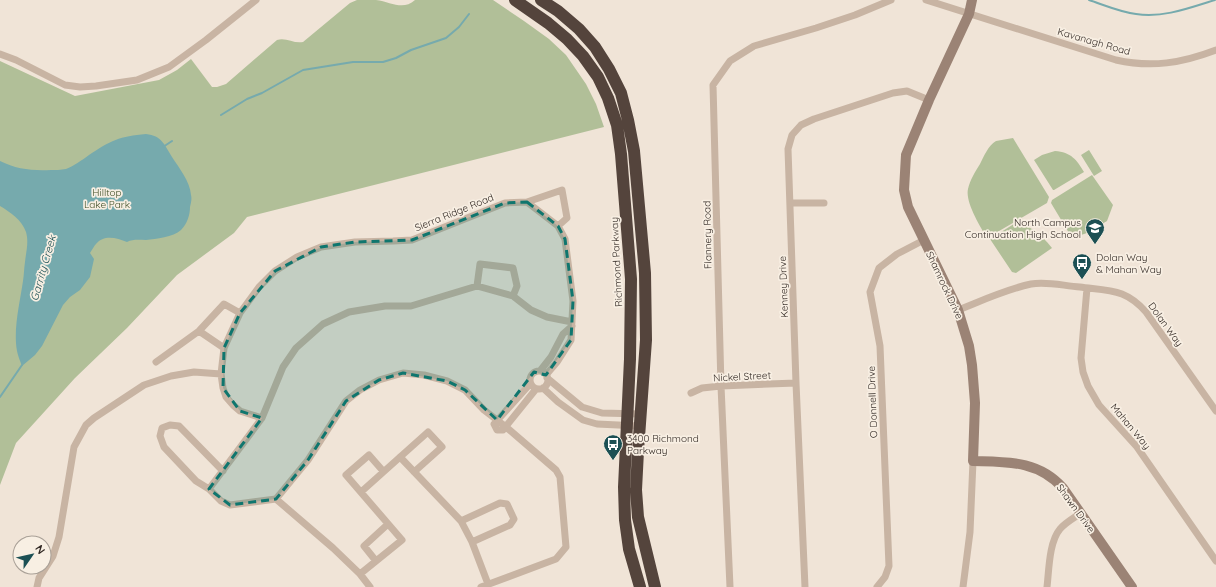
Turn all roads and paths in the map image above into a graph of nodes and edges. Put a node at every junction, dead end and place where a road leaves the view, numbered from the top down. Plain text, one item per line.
1 (256, 0) edge
2 (515, 0) edge
3 (541, 0) edge
4 (891, 0) edge
5 (926, 0) edge
6 (972, 0) edge
7 (969, 14) junction
8 (1216, 50) edge
9 (0, 54) edge
10 (929, 100) junction
11 (527, 202) junction
12 (791, 203) junction
13 (824, 203) dead end
14 (558, 226) junction
15 (924, 240) junction
16 (477, 286) junction
17 (1087, 288) junction
18 (513, 296) junction
19 (958, 310) junction
20 (240, 313) junction
21 (572, 324) junction
22 (200, 331) junction
23 (224, 348) junction
24 (156, 362) dead end
25 (221, 374) junction
26 (545, 375) junction
27 (796, 383) junction
28 (721, 386) junction
29 (536, 387) junction
30 (691, 393) dead end
31 (515, 400) junction
32 (522, 406) junction
33 (1216, 411) edge
34 (262, 418) junction
35 (497, 420) junction
36 (627, 420) junction
37 (640, 420) junction
38 (506, 427) junction
39 (400, 457) junction
40 (973, 461) junction
41 (384, 471) junction
42 (223, 472) junction
43 (414, 472) junction
44 (209, 489) junction
45 (360, 492) junction
46 (276, 499) junction
47 (1081, 513) junction
48 (461, 521) junction
49 (388, 524) junction
50 (472, 542) junction
51 (376, 561) junction
52 (1216, 561) edge
53 (360, 574) junction
54 (484, 586) edge
55 (37, 587) edge
56 (370, 587) edge
57 (640, 587) edge
58 (655, 587) edge
59 (730, 587) edge
60 (805, 587) edge
61 (877, 587) edge
62 (963, 587) edge
63 (1047, 587) edge
64 (1132, 587) edge

1 - 9 street
2 - 36 highway, Richmond Parkway
3 - 37 highway
4 - 28 street, Flannery Road
5 - 7 street
6 - 7 street, Shamrock Drive
7 - 8 street, Kavanagh Road
7 - 10 street, Shamrock Drive
10 - 12 street, Kenney Drive
10 - 15 street, Shamrock Drive
11 - 14 street
11 - 14 street, Sierra Ridge Road
11 - 20 street, Sierra Ridge Road
12 - 13 street
12 - 27 street, Kenney Drive
14 - 21 street
15 - 19 street, Shamrock Drive
15 - 61 street, O Donnell Drive
16 - 18 street
16 - 18 street
16 - 34 street
17 - 19 street, Dolan Way
17 - 33 street, Dolan Way
17 - 52 street, Mahan Way
18 - 21 street
19 - 40 street, Shamrock Drive
20 - 22 street
20 - 23 street, Sierra Ridge Road
21 - 26 street
22 - 23 street
22 - 24 street
23 - 25 street, Sierra Ridge Road
25 - 34 street, Sierra Ridge Road
25 - 55 street
26 - 29 street
26 - 29 street
26 - 36 street
27 - 28 street, Nickel Street
27 - 60 street, Kenney Drive
28 - 30 street, Nickel Street
28 - 59 street, Flannery Road
29 - 31 street
29 - 32 street
29 - 36 street
31 - 32 street
31 - 35 street
32 - 38 street
34 - 42 street
35 - 38 street
35 - 46 street
36 - 37 street
36 - 37 street
36 - 57 highway, Richmond Parkway
37 - 58 highway
38 - 54 street
39 - 41 street
39 - 43 street
39 - 43 street
40 - 47 street, Shawn Drive
40 - 62 street, Shamrock Drive
41 - 45 street
41 - 45 street
42 - 44 street
42 - 44 street
43 - 48 street
44 - 46 street
45 - 49 street
46 - 53 street
47 - 63 street
47 - 64 street, Shawn Drive
48 - 50 street
48 - 50 street
49 - 51 street
49 - 51 street
50 - 54 street
51 - 53 street
53 - 56 street

